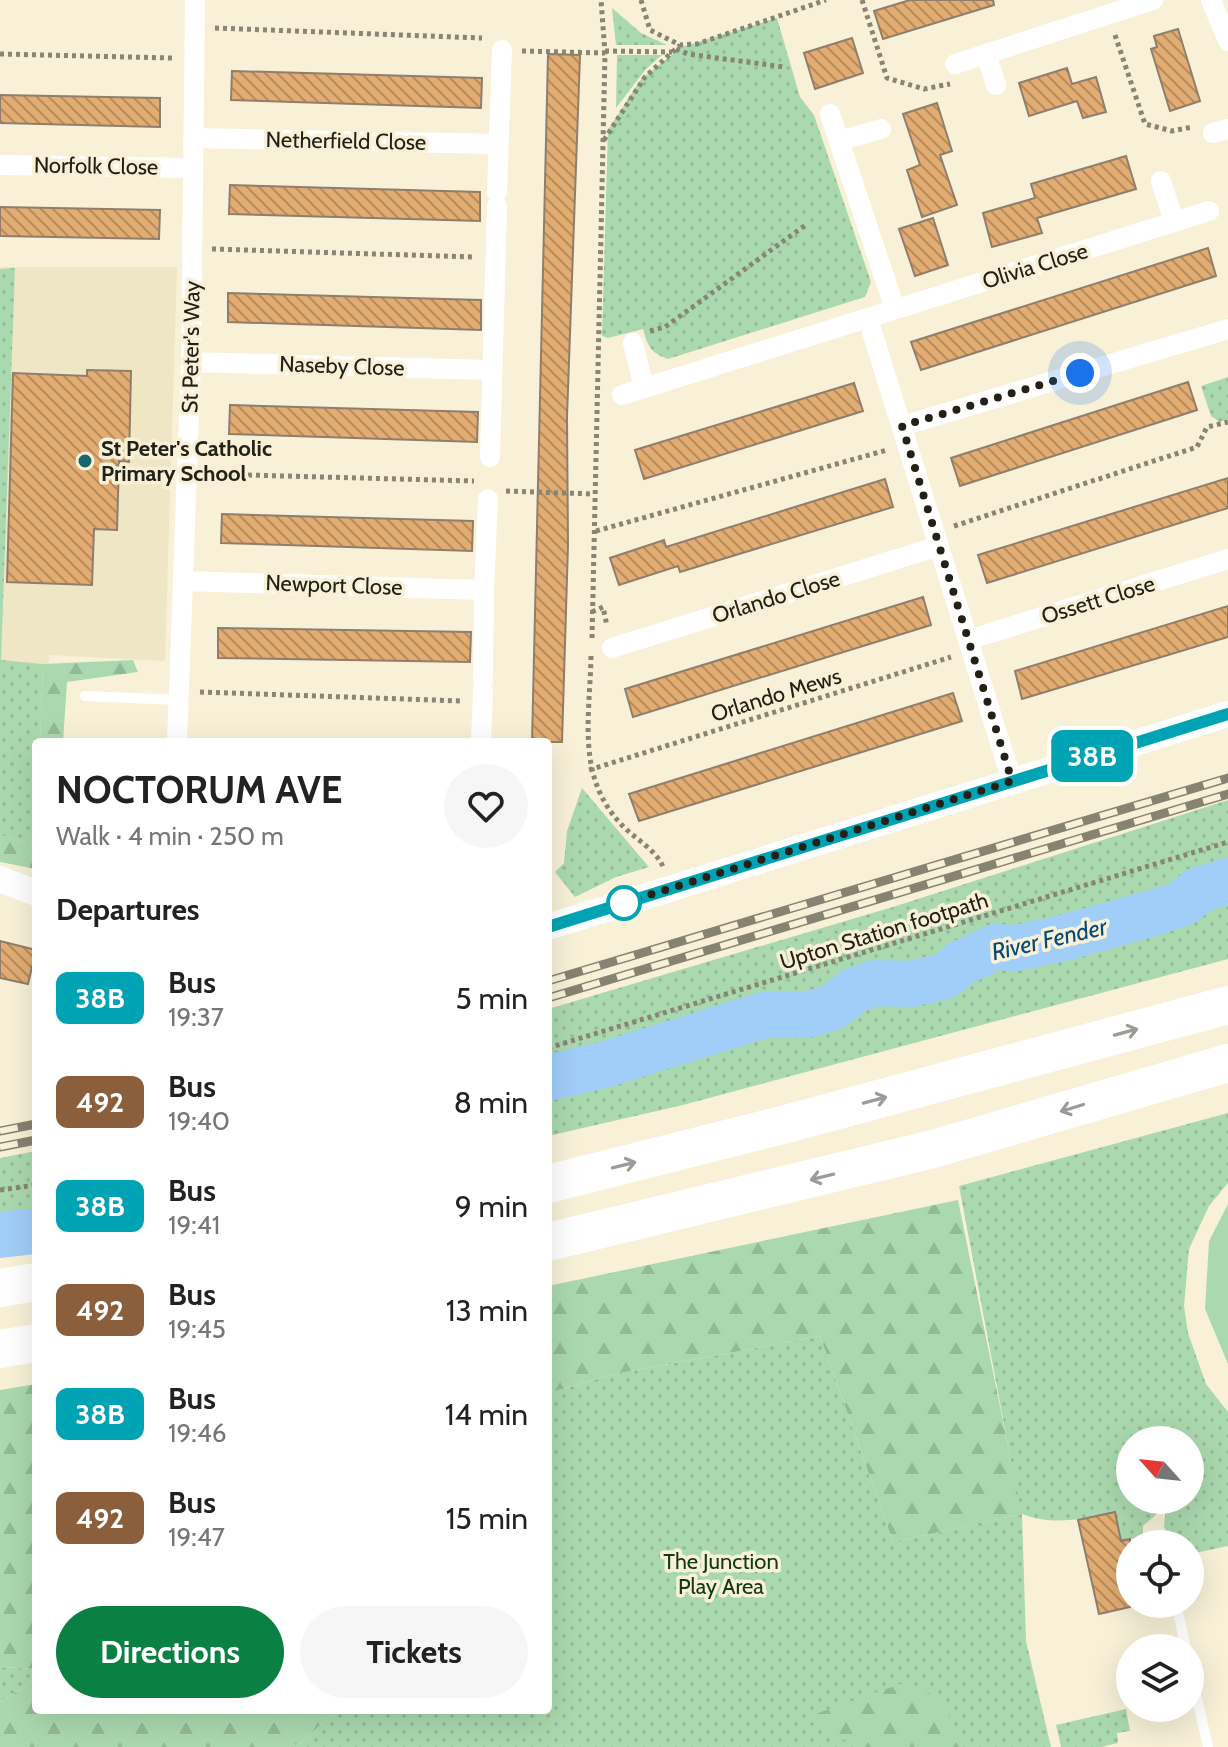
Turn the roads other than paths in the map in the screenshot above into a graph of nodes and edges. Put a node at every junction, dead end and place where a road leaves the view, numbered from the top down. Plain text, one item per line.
1 (195, 0) edge
2 (1153, 0) edge
3 (1211, 0) edge
4 (1228, 41) edge
5 (502, 50) road end
6 (986, 54) junction
7 (955, 64) road end
8 (996, 85) dead end
9 (830, 114) dead end
10 (881, 129) dead end
11 (193, 138) junction
12 (839, 141) junction
13 (499, 144) junction
14 (0, 165) edge
15 (192, 168) junction
16 (1161, 181) dead end
17 (1209, 211) dead end
18 (1174, 222) junction
19 (895, 309) junction
20 (868, 319) junction
21 (1228, 329) edge
22 (639, 338) road end
23 (191, 362) junction
24 (492, 370) junction
25 (644, 388) junction
26 (622, 395) dead end
27 (905, 436) junction
28 (490, 457) road end
29 (495, 495) road end
30 (937, 539) junction
31 (1228, 559) edge
32 (183, 581) junction
33 (484, 590) junction
34 (970, 646) junction
35 (612, 648) dead end
36 (85, 696) dead end
37 (179, 696) junction
38 (1228, 714) edge
39 (177, 738) edge
40 (481, 738) edge
41 (1012, 781) junction
42 (0, 879) edge
43 (32, 891) edge
44 (552, 926) edge
45 (1228, 1005) edge
46 (1228, 1063) edge
47 (552, 1183) edge
48 (552, 1241) edge
49 (32, 1283) edge
50 (0, 1288) edge
51 (32, 1344) edge
52 (0, 1349) edge
53 (1202, 1722) edge
54 (1208, 1747) edge

1 - 11 street, St Peter's Way
2 - 6 street
3 - 4 street
5 - 13 street
6 - 7 street
6 - 8 street
9 - 12 street
10 - 12 street
11 - 13 street, Netherfield Close
11 - 15 street, St Peter's Way
12 - 19 street
13 - 24 street
14 - 15 street, Norfolk Close
15 - 23 street, St Peter's Way
16 - 18 street
17 - 18 street, Olivia Close
18 - 19 street, Olivia Close
19 - 20 street, Olivia Close
20 - 25 street, Olivia Close
20 - 27 street
21 - 27 street
22 - 25 street
23 - 24 street, Naseby Close
23 - 32 street, St Peter's Way
24 - 28 street
25 - 26 street, Olivia Close
27 - 30 street
29 - 33 street
30 - 34 street
30 - 35 street, Orlando Close
31 - 34 street, Ossett Close
32 - 33 street, Newport Close
32 - 37 street, St Peter's Way
33 - 40 street
34 - 41 street
36 - 37 lane
37 - 39 street, St Peter's Way
38 - 41 street
41 - 44 street
42 - 43 street
47 -> 45 highway
46 -> 48 highway
49 - 50 highway
51 - 52 highway
53 - 54 lane

